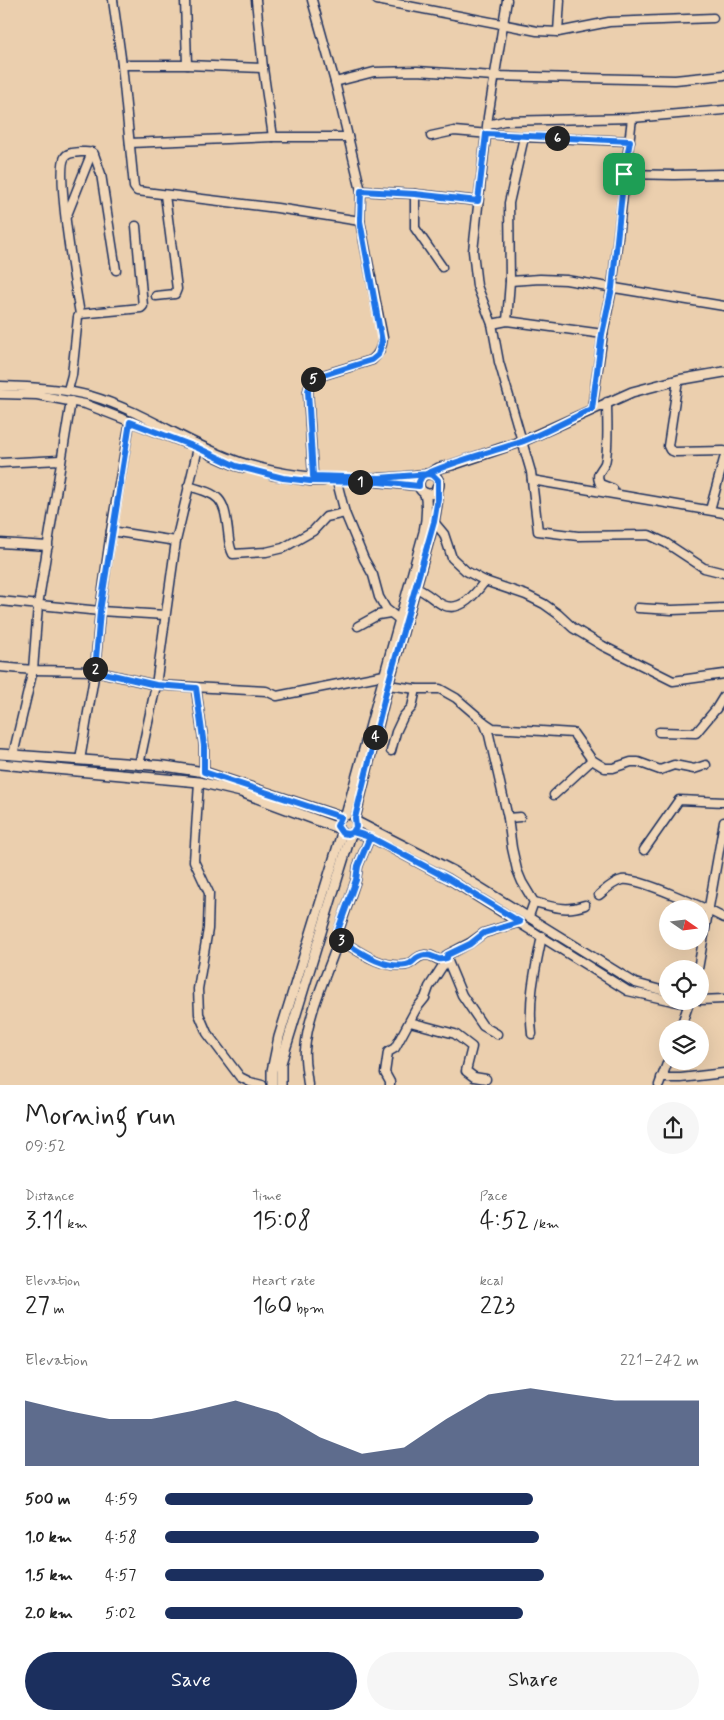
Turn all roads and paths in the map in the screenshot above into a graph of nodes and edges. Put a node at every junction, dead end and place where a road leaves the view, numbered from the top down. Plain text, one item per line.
1 (113, 0) edge
2 (185, 0) edge
3 (256, 0) edge
4 (312, 0) edge
5 (377, 0) edge
6 (507, 0) edge
7 (560, 0) edge
8 (713, 18) dead end
9 (504, 23) junction
10 (558, 32) junction
11 (122, 65) junction
12 (187, 65) junction
13 (263, 68) junction
14 (724, 75) edge
15 (494, 76) junction
16 (335, 82) junction
17 (724, 110) edge
18 (632, 118) junction
19 (488, 125) junction
20 (486, 134) junction
21 (431, 136) dead end
22 (348, 137) junction
23 (524, 137) junction
24 (273, 138) junction
25 (630, 141) junction
26 (130, 143) junction
27 (92, 152) junction
28 (624, 174) junction
29 (724, 174) edge
30 (361, 191) junction
31 (415, 194) junction
32 (165, 195) junction
33 (478, 201) junction
34 (66, 219) junction
35 (360, 221) junction
36 (136, 226) dead end
37 (442, 267) dead end
38 (116, 270) dead end
39 (510, 281) junction
40 (612, 288) junction
41 (156, 296) dead end
42 (724, 306) edge
43 (80, 314) junction
44 (507, 322) junction
45 (492, 324) junction
46 (602, 334) junction
47 (724, 372) edge
48 (678, 380) junction
49 (0, 386) edge
50 (68, 390) junction
51 (0, 394) edge
52 (70, 400) junction
53 (607, 402) junction
54 (592, 409) junction
55 (130, 422) junction
56 (523, 441) junction
57 (198, 448) junction
58 (724, 451) edge
59 (724, 459) edge
60 (60, 460) junction
61 (0, 463) edge
62 (452, 465) junction
63 (427, 474) junction
64 (313, 476) junction
65 (532, 480) junction
66 (337, 482) junction
67 (437, 484) junction
68 (188, 486) junction
69 (422, 489) junction
70 (629, 495) junction
71 (710, 510) junction
72 (345, 513) junction
73 (724, 513) edge
74 (434, 522) junction
75 (112, 531) junction
76 (176, 541) junction
77 (0, 543) edge
78 (48, 546) junction
79 (724, 574) edge
80 (485, 580) junction
81 (416, 588) junction
82 (0, 601) edge
83 (38, 605) junction
84 (638, 608) dead end
85 (724, 608) edge
86 (100, 611) junction
87 (390, 613) junction
88 (165, 615) junction
89 (400, 620) junction
90 (358, 626) dead end
91 (0, 667) edge
92 (33, 670) junction
93 (95, 671) junction
94 (724, 674) edge
95 (384, 675) junction
96 (388, 684) junction
97 (156, 685) junction
98 (196, 688) junction
99 (416, 689) junction
100 (724, 696) edge
101 (484, 722) junction
102 (659, 732) dead end
103 (390, 752) dead end
104 (0, 754) edge
105 (13, 755) junction
106 (80, 760) junction
107 (592, 760) junction
108 (0, 764) edge
109 (139, 765) junction
110 (706, 765) dead end
111 (204, 772) junction
112 (199, 782) junction
113 (554, 795) dead end
114 (724, 802) edge
115 (520, 817) dead end
116 (350, 818) junction
117 (508, 818) junction
118 (724, 822) edge
119 (724, 829) edge
120 (346, 832) junction
121 (370, 837) junction
122 (644, 850) dead end
123 (599, 895) dead end
124 (685, 900) edge
125 (534, 902) junction
126 (585, 905) dead end
127 (709, 905) edge
128 (709, 910) edge
129 (528, 916) junction
130 (724, 918) edge
131 (520, 922) junction
132 (542, 936) junction
133 (339, 939) junction
134 (447, 958) junction
135 (659, 990) edge
136 (659, 998) edge
137 (724, 999) edge
138 (709, 1000) edge
139 (410, 1022) junction
140 (497, 1034) dead end
141 (532, 1034) dead end
142 (724, 1073) edge
143 (486, 1080) dead end
144 (660, 1081) edge
145 (262, 1085) edge
146 (272, 1085) edge
147 (281, 1085) edge
148 (308, 1085) edge
149 (390, 1085) edge

1 - 11 street
2 - 12 street
3 - 13 street
4 - 16 street
5 - 9 street
6 - 9 street
7 - 10 street
8 - 10 street
9 - 10 street
9 - 15 street
11 - 12 street
11 - 26 street
12 - 13 street
13 - 24 street
14 - 15 street
15 - 16 street
15 - 19 street
16 - 22 street
17 - 18 street
18 - 19 street
18 - 25 street
19 - 20 street
20 - 21 street
20 - 23 street
20 - 33 street
22 - 24 street
22 - 30 street
23 - 25 street
23 - 39 street
24 - 26 street
25 - 28 street
26 - 32 street
27 - 34 street
27 - 34 street
27 - 38 street
28 - 29 street
28 - 40 street
30 - 31 street
30 - 35 street
31 - 33 street
31 - 37 street
32 - 35 street
32 - 41 street
33 - 45 street
34 - 43 street
35 - 64 street
36 - 43 street
39 - 40 street
39 - 44 street
40 - 42 street
40 - 46 street
43 - 50 street
44 - 45 street
44 - 46 street
45 - 56 street
46 - 54 street
47 - 48 main road
48 - 53 main road
48 - 58 street
49 - 50 street
50 - 64 street
51 - 52 street
52 - 55 street
52 - 60 street
53 - 54 main road
53 - 70 street
54 - 56 main road
55 - 57 street
55 - 75 street
56 - 62 main road
56 - 65 street
57 - 66 street
57 - 68 street
59 - 71 street
60 - 61 street
60 - 78 street
62 - 63 main road
62 - 67 main road
63 - 64 street
63 - 67 main road
63 - 69 main road
65 - 70 street
65 - 79 street
66 - 69 street
66 - 72 street
67 - 69 main road
67 - 74 main road
68 - 72 street
68 - 76 street
69 - 89 main road
70 - 71 street
71 - 73 street
72 - 87 street
74 - 80 street
74 - 81 main road
75 - 76 street
75 - 86 street
76 - 88 street
77 - 78 street
78 - 83 street
80 - 81 street
80 - 94 street
81 - 96 main road
82 - 83 street
83 - 86 street
83 - 92 street
84 - 85 street
86 - 88 street
86 - 93 street
87 - 89 street
87 - 90 street
88 - 97 street
89 - 95 main road
91 - 92 street
92 - 93 street
92 - 105 street
93 - 97 street
93 - 106 street
95 - 98 street
95 - 116 main road
96 - 99 street
96 - 116 main road
97 - 98 street
97 - 109 street
98 - 111 street
99 - 101 street
99 - 103 street
100 - 102 street
101 - 107 street
101 - 117 street
104 - 105 main road
105 - 106 main road
106 - 109 main road
107 - 110 street
107 - 113 street
108 - 112 main road
109 - 111 main road
111 - 116 main road
112 - 120 main road
112 - 145 street
114 - 122 street
115 - 117 street
116 - 120 main road
116 - 120 main road
116 - 129 street
117 - 125 street
118 - 119 street
119 - 127 street
120 - 121 street
120 - 146 main road
120 - 147 main road
121 - 131 street
121 - 133 street
123 - 124 street
125 - 126 street
125 - 129 street
128 - 130 street
129 - 135 street
131 - 132 street
131 - 134 street
132 - 136 street
132 - 141 street
133 - 134 street
133 - 148 street
134 - 139 street
134 - 140 street
137 - 138 street
139 - 143 street
139 - 149 street
142 - 144 street

